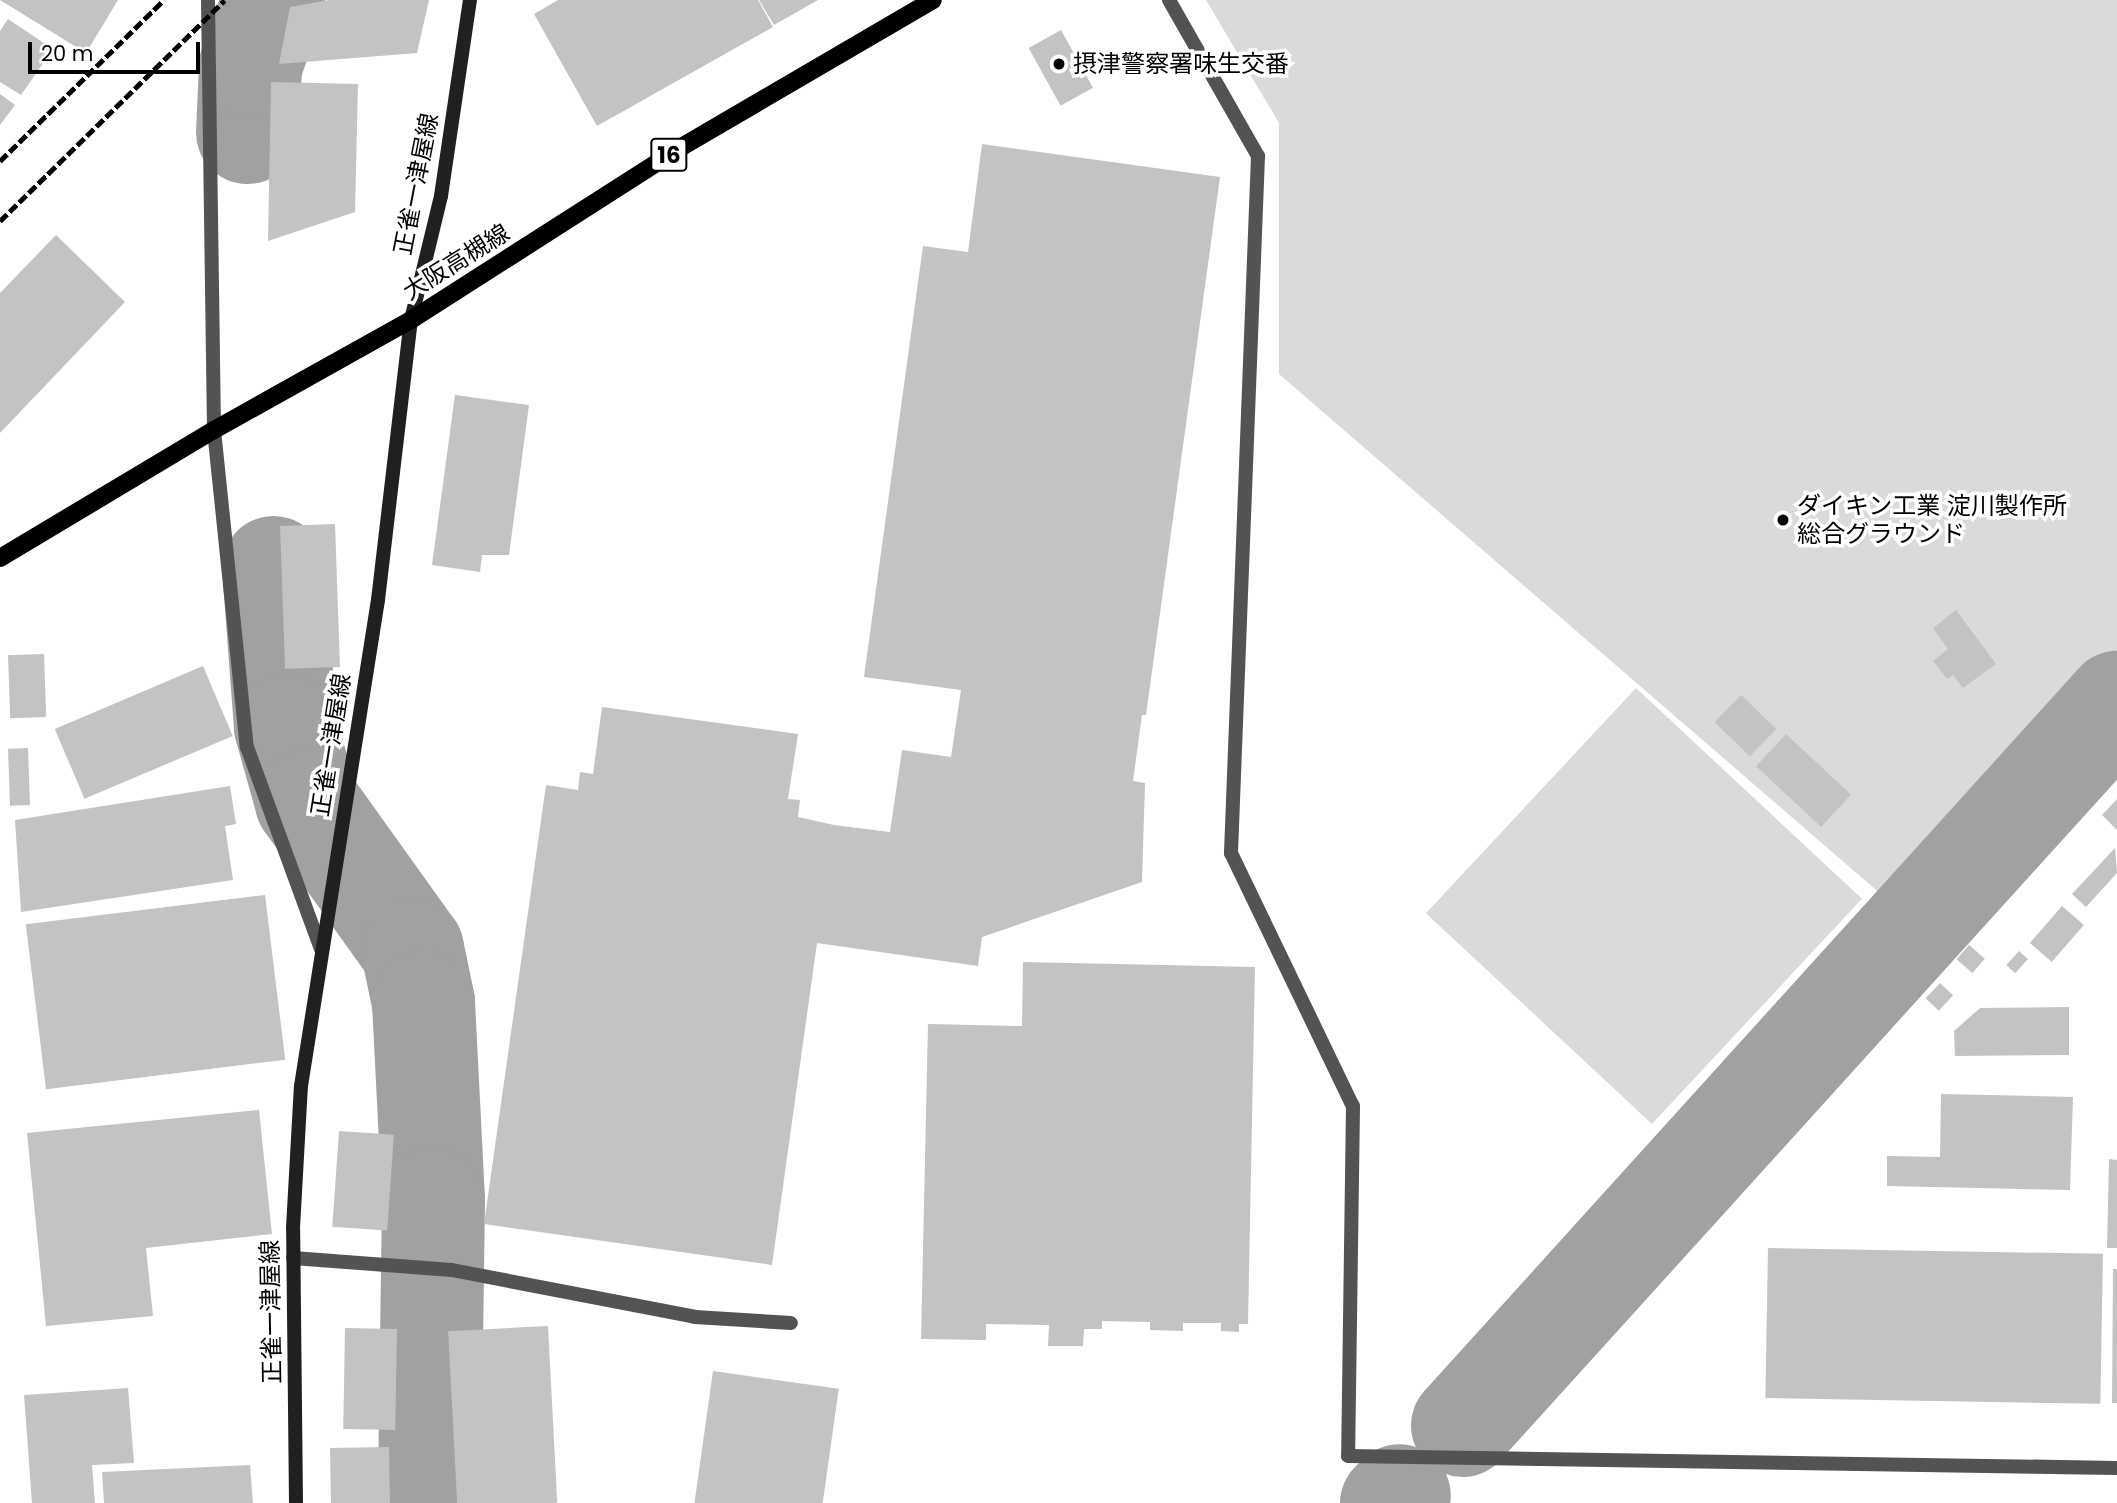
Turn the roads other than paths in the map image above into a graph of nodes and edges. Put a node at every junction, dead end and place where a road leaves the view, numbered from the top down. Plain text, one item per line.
1 (208, 0) edge
2 (470, 0) edge
3 (933, 0) edge
4 (1169, 0) edge
5 (411, 320) junction
6 (214, 430) junction
7 (0, 558) edge
8 (321, 949) junction
9 (293, 1258) junction
10 (791, 1323) dead end
11 (2117, 1468) edge
12 (296, 1503) edge

1 - 6 street
2 - 5 main road, 正雀一津屋線
3 - 5 main road, 大阪高槻線 / 16
4 - 11 street
5 - 6 main road, 大阪高槻線 / 16
5 - 8 main road, 正雀一津屋線
6 - 7 main road, 大阪高槻線 / 16
6 - 8 street
8 - 9 main road, 正雀一津屋線
9 - 10 street
9 - 12 main road, 正雀一津屋線

